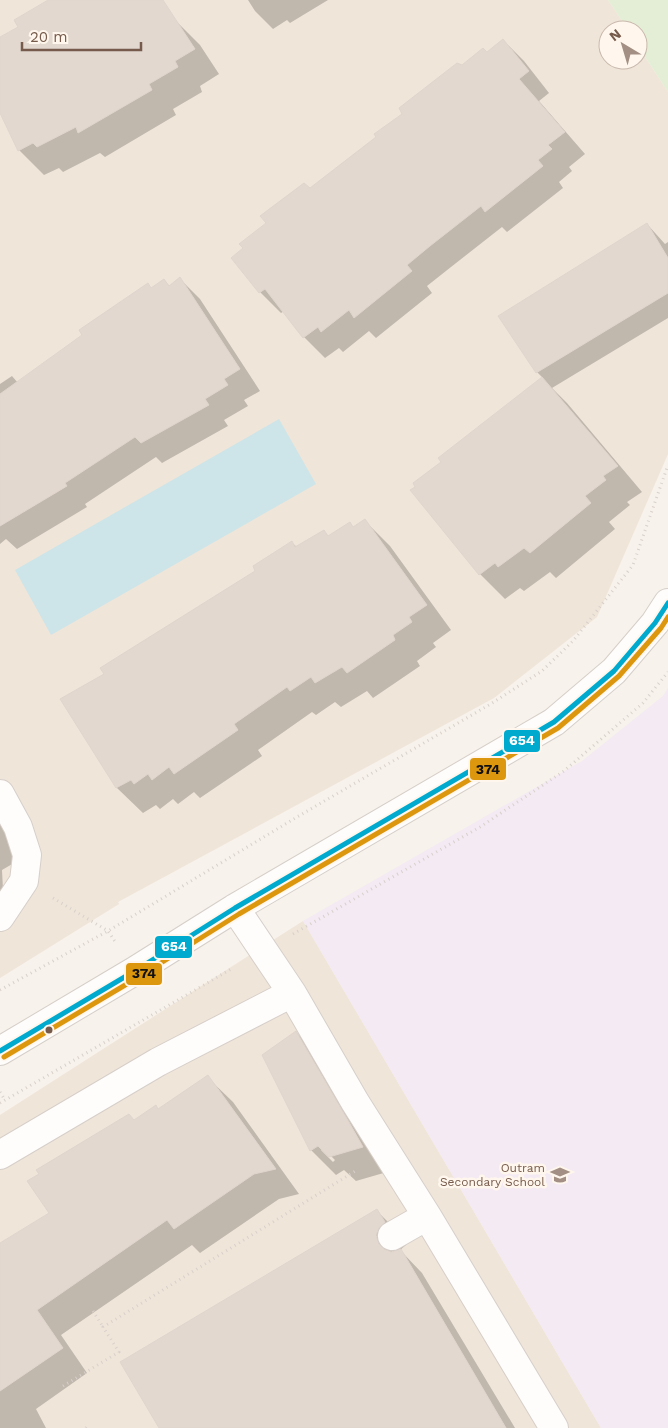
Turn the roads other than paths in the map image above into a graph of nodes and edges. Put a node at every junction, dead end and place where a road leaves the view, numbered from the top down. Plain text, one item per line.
1 (668, 603) edge
2 (0, 794) edge
3 (235, 908) junction
4 (0, 917) edge
5 (292, 993) junction
6 (0, 1051) edge
7 (0, 1155) edge
8 (427, 1216) junction
9 (392, 1236) dead end
10 (554, 1428) edge

1 - 3 street
2 - 4 street
3 - 5 street
3 - 6 street
5 - 7 street
5 - 8 street
8 - 9 street
8 - 10 street

